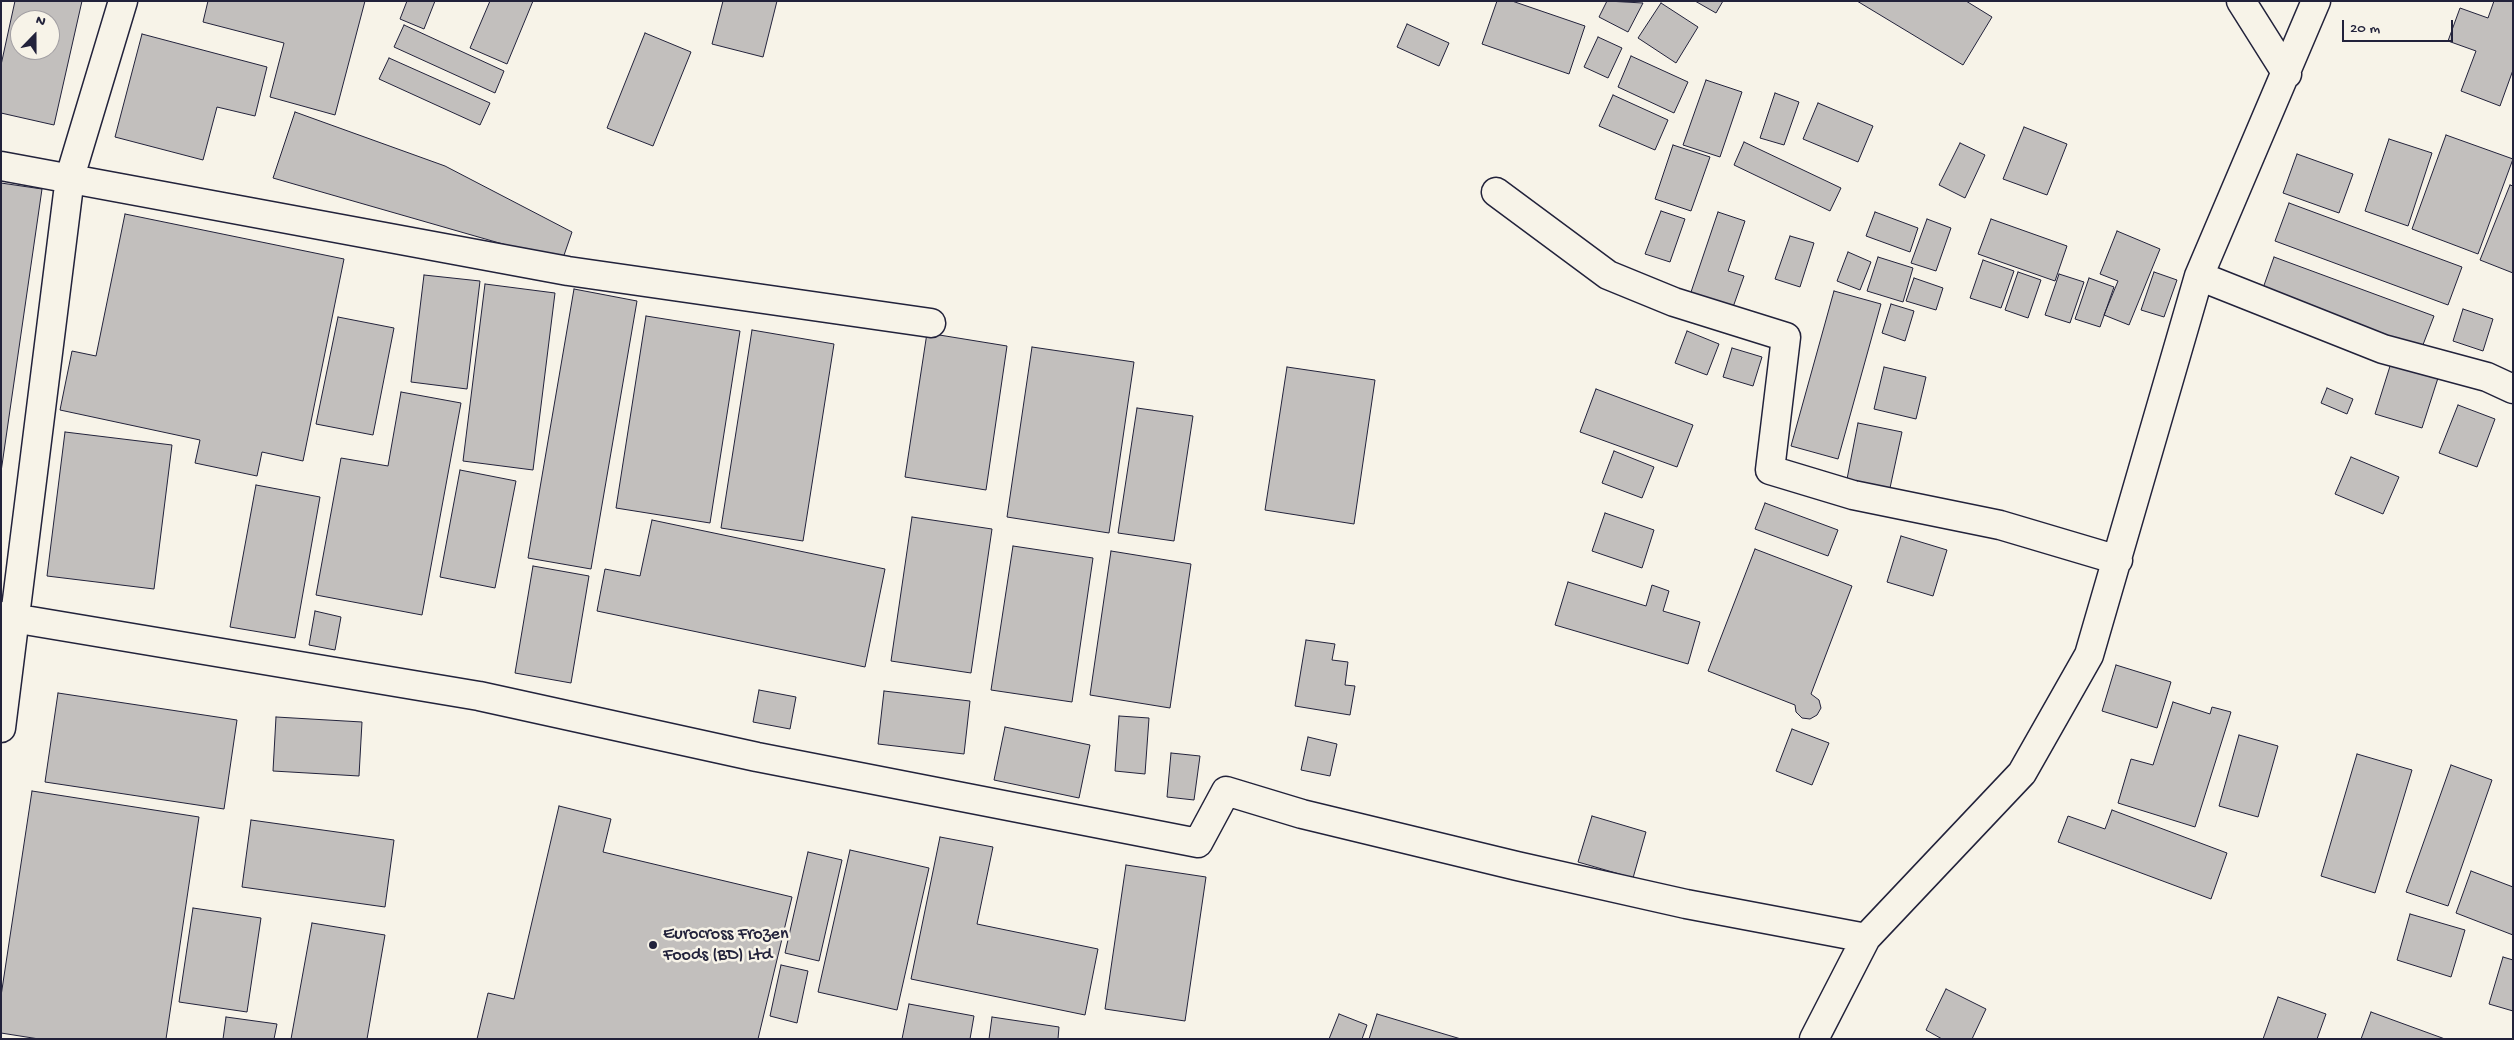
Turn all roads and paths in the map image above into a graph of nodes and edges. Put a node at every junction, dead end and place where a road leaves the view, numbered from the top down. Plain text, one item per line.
1 (123, 1) edge
2 (2241, 1) edge
3 (2316, 1) edge
4 (2287, 74) junction
5 (1, 166) edge
6 (70, 178) junction
7 (1496, 192) dead end
8 (2199, 276) junction
9 (931, 323) dead end
10 (2513, 389) edge
11 (2118, 560) junction
12 (8, 617) edge
13 (1, 728) edge
14 (1866, 938) junction
15 (1814, 1039) edge

1 - 6 street
2 - 4 street
3 - 4 street
4 - 8 street
5 - 6 street
6 - 9 street
6 - 12 street
7 - 11 street
8 - 10 street
8 - 11 street
11 - 14 street
12 - 13 street
12 - 14 street
14 - 15 street

